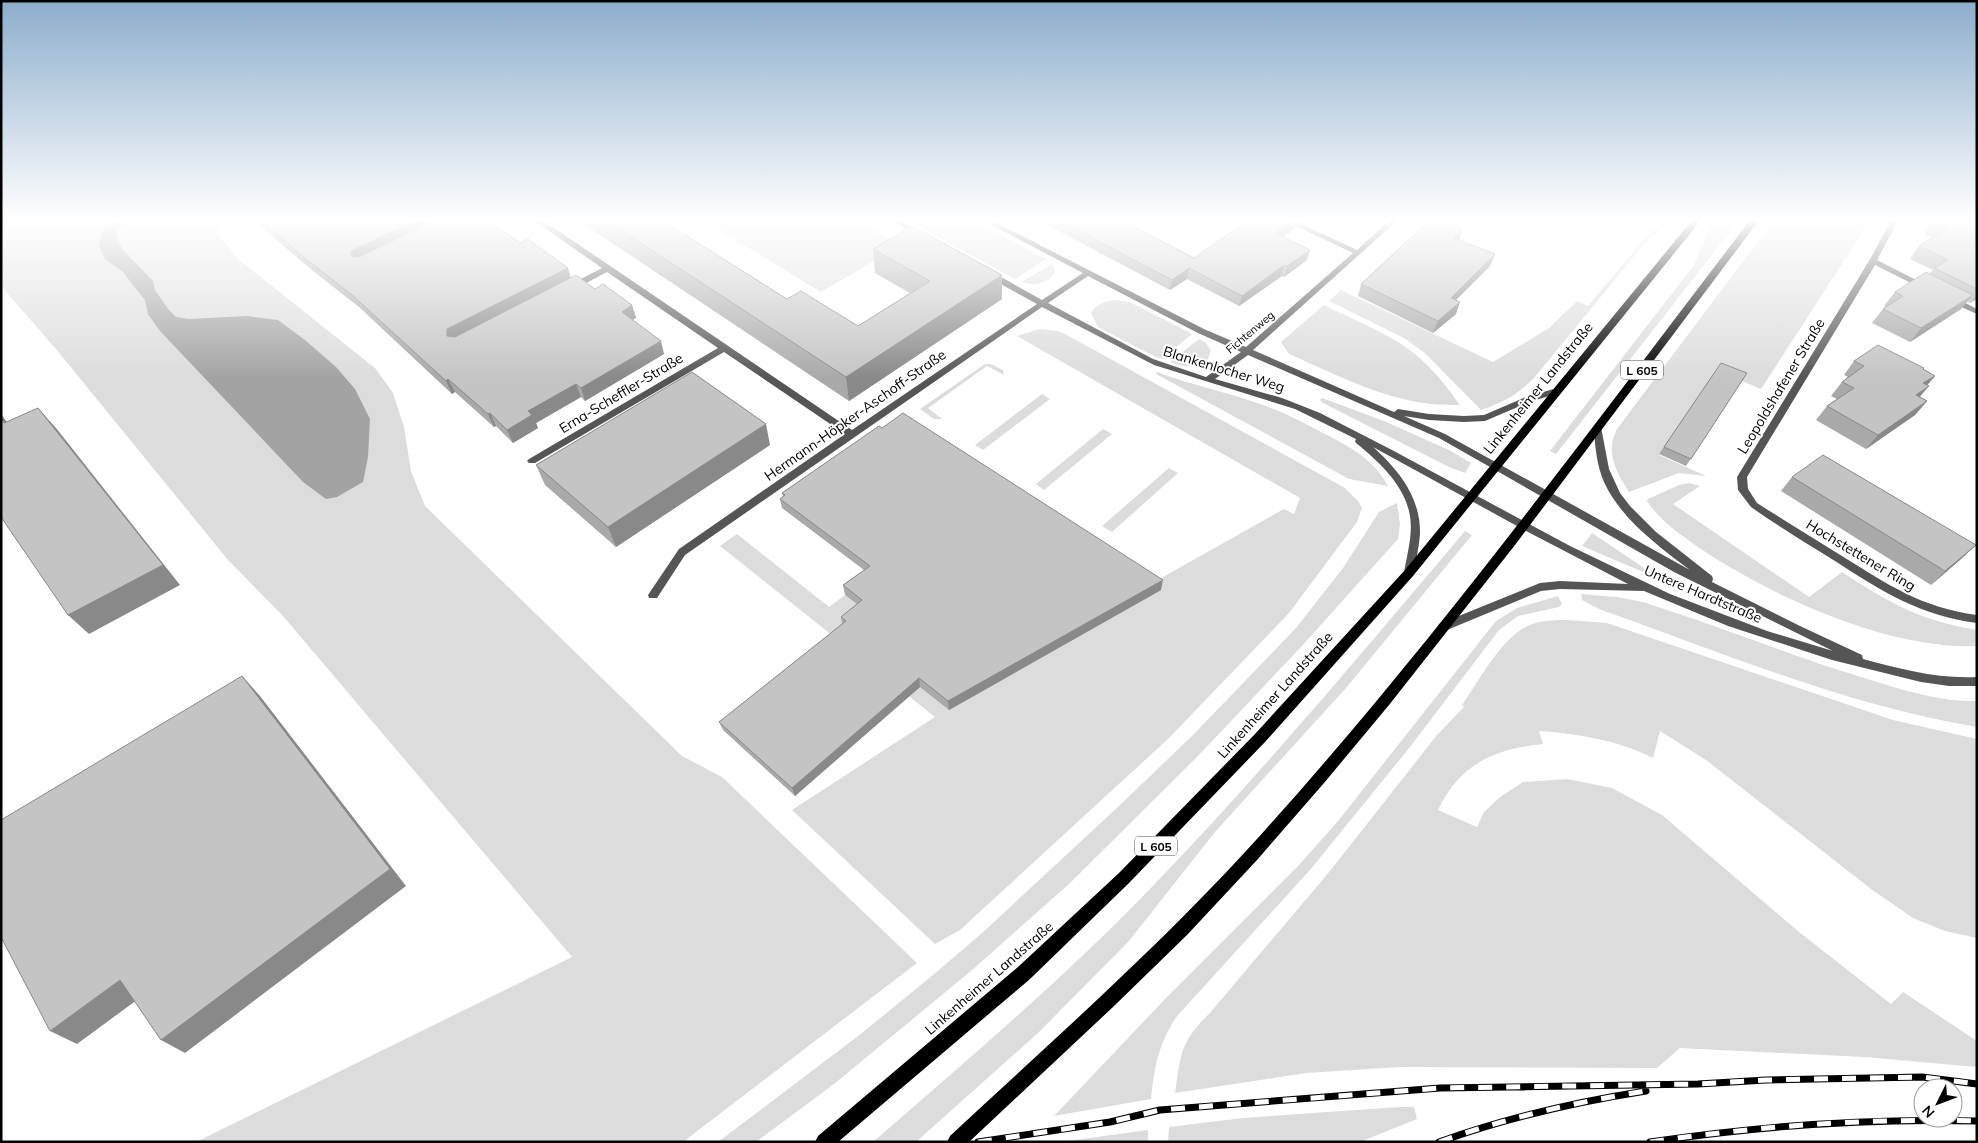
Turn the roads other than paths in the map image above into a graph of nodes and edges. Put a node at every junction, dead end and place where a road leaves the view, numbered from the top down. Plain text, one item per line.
1 (601, 272) edge
2 (615, 272) edge
3 (987, 272) edge
4 (1336, 272) edge
5 (1655, 272) edge
6 (1716, 272) edge
7 (1866, 272) edge
8 (1896, 272) edge
9 (1088, 273) joint
10 (566, 290) edge
11 (1934, 291) edge
12 (1942, 295) edge
13 (1043, 304) junction
14 (1977, 312) edge
15 (724, 348) junction
16 (1247, 351) junction
17 (1208, 380) junction
18 (1557, 391) junction
19 (1369, 404) junction
20 (1338, 426) junction
21 (1598, 429) junction
22 (851, 434) junction
23 (532, 461) dead end
24 (1496, 466) junction
25 (1743, 490) joint
26 (1548, 495) junction
27 (1472, 496) junction
28 (1525, 525) junction
29 (1409, 573) junction
30 (1649, 589) junction
31 (1727, 594) junction
32 (653, 595) dead end
33 (1977, 619) edge
34 (1443, 627) junction
35 (1878, 667) junction
36 (1977, 681) edge
37 (824, 1142) edge
38 (956, 1142) edge

1 - 10 street
2 - 15 street
3 - 13 street, Blankenlocher Weg
4 - 16 street, Fichtenweg
5 - 18 main road, Linkenheimer Landstraße / L 605
6 - 21 main road, L 605
7 - 25 street, Leopoldshafener Straße
8 - 11 street
9 - 13 street, Hermann-Höpker-Aschoff-Straße
9 - 16 street, Blankenlocher Weg
12 - 14 street
13 - 17 street, Blankenlocher Weg
13 - 22 street, Hermann-Höpker-Aschoff-Straße
15 - 22 street
15 - 23 street, Erna-Scheffler-Straße
16 - 17 street, Fichtenweg
16 - 19 street, Blankenlocher Weg
17 - 20 street, Blankenlocher Weg
18 - 19 street
18 - 24 main road, Linkenheimer Landstraße / L 605
19 - 24 street, Blankenlocher Weg
20 - 27 street, Blankenlocher Weg
20 - 29 street
21 - 26 main road, L 605
21 - 31 street
22 - 32 street, Hermann-Höpker-Aschoff-Straße
24 - 26 street, Blankenlocher Weg
24 - 27 main road, Linkenheimer Landstraße / L 605
25 - 33 street, Hochstettener Ring
26 - 28 main road, L 605
26 - 31 street, Untere Hardtstraße
27 - 28 street, Blankenlocher Weg
27 - 29 main road, Linkenheimer Landstraße / L 605
28 - 30 street, Untere Hardtstraße
28 - 34 main road, L 605
29 - 37 main road, Linkenheimer Landstraße / L 605
30 - 34 street
30 - 35 street, Untere Hardtstraße
31 - 35 street, Untere Hardtstraße
34 - 38 main road, L 605
35 - 36 street, Untere Hardtstraße

